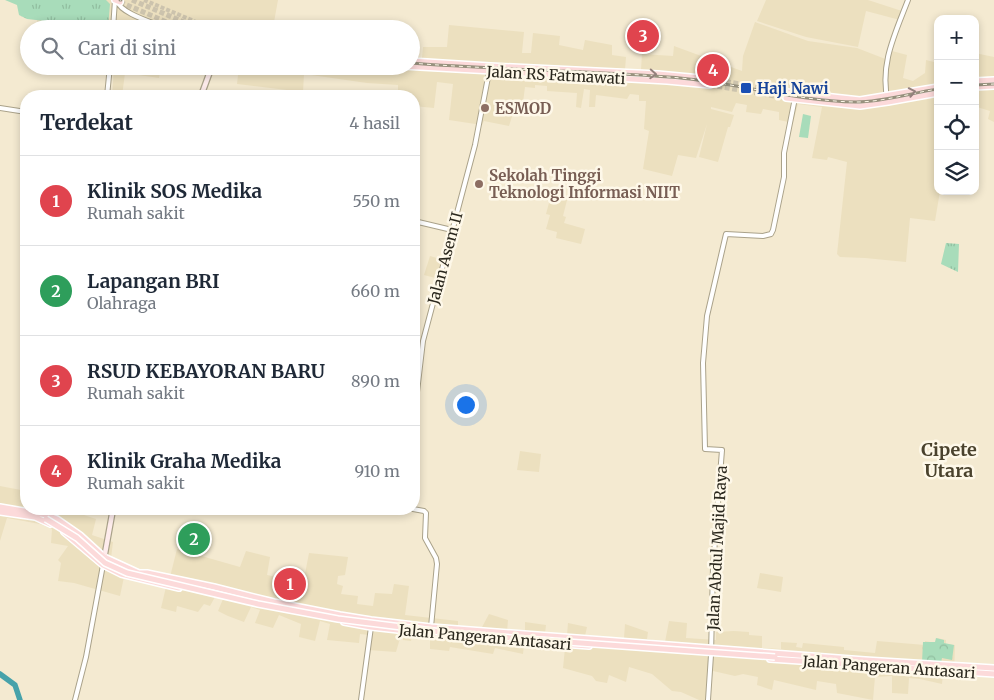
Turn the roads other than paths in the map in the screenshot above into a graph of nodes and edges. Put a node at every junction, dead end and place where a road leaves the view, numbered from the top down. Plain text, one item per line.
1 (908, 0) edge
2 (117, 1) edge
3 (114, 20) edge
4 (147, 20) edge
5 (420, 62) edge
6 (420, 67) edge
7 (489, 72) junction
8 (585, 74) junction
9 (109, 75) edge
10 (209, 75) edge
11 (994, 80) edge
12 (979, 81) edge
13 (710, 82) tunnel mouth
14 (994, 86) edge
15 (979, 87) edge
16 (934, 88) edge
17 (108, 90) edge
18 (203, 90) edge
19 (787, 92) tunnel mouth
20 (796, 93) junction
21 (934, 94) edge
22 (887, 96) junction
23 (786, 98) tunnel mouth
24 (795, 100) junction
25 (888, 102) junction
26 (0, 108) edge
27 (20, 111) edge
28 (420, 222) edge
29 (452, 230) junction
30 (420, 371) edge
31 (0, 508) edge
32 (20, 511) edge
33 (420, 511) edge
34 (0, 512) edge
35 (20, 515) edge
36 (21, 515) edge
37 (43, 515) edge
38 (48, 515) edge
39 (49, 515) edge
40 (112, 515) edge
41 (35, 517) junction
42 (105, 556) junction
43 (103, 566) junction
44 (139, 573) junction
45 (334, 613) junction
46 (332, 620) junction
47 (371, 627) junction
48 (431, 627) junction
49 (474, 630) junction
50 (430, 634) junction
51 (474, 638) junction
52 (712, 648) junction
53 (712, 654) junction
54 (994, 671) edge
55 (75, 700) edge
56 (361, 700) edge
57 (708, 700) edge

1 - 22 street
2 - 3 street
2 - 4 street
5 - 8 main road, Jalan RS Fatmawati
6 - 7 main road, Jalan RS Fatmawati
7 - 8 main road, Jalan RS Fatmawati
7 - 29 street, Jalan Asem II
8 - 13 main road, Jalan RS Fatmawati
9 - 17 street
10 - 18 main road
11 - 12 main road
14 - 15 main road
22 -> 16 main road
19 - 20 main road
20 - 22 main road
20 - 24 street, Jalan Abdul Majid Raya
21 - 25 main road
22 - 25 street
23 - 24 main road
24 - 25 main road
24 - 52 street, Jalan Abdul Majid Raya
26 - 27 street
28 - 29 street
29 - 30 street, Jalan Asem II
31 - 32 main road, Jalan Pangeran Antasari
33 - 48 street
34 - 35 main road, Jalan Pangeran Antasari
36 - 41 main road, Jalan Pangeran Antasari
37 - 41 main road
38 - 54 main road, bridge
39 - 42 main road, Jalan Pangeran Antasari
40 - 42 main road
41 - 43 main road, Jalan Pangeran Antasari
42 - 43 main road
42 - 44 main road, Jalan Pangeran Antasari
43 - 46 main road, Jalan Pangeran Antasari
43 - 55 street
44 - 45 main road, Jalan Pangeran Antasari
44 - 54 main road, bridge
45 - 46 main road
45 - 48 main road, Jalan Pangeran Antasari
46 - 47 main road, Jalan Pangeran Antasari
47 - 50 main road, Jalan Pangeran Antasari
47 - 56 street
48 - 49 main road, Jalan Pangeran Antasari
48 - 50 street
49 - 51 main road
49 - 52 main road, Jalan Pangeran Antasari
50 - 51 main road, Jalan Pangeran Antasari
51 - 53 main road, Jalan Pangeran Antasari
52 - 53 street
52 - 54 main road, Jalan Pangeran Antasari
53 - 54 main road, Jalan Pangeran Antasari
53 - 57 street

